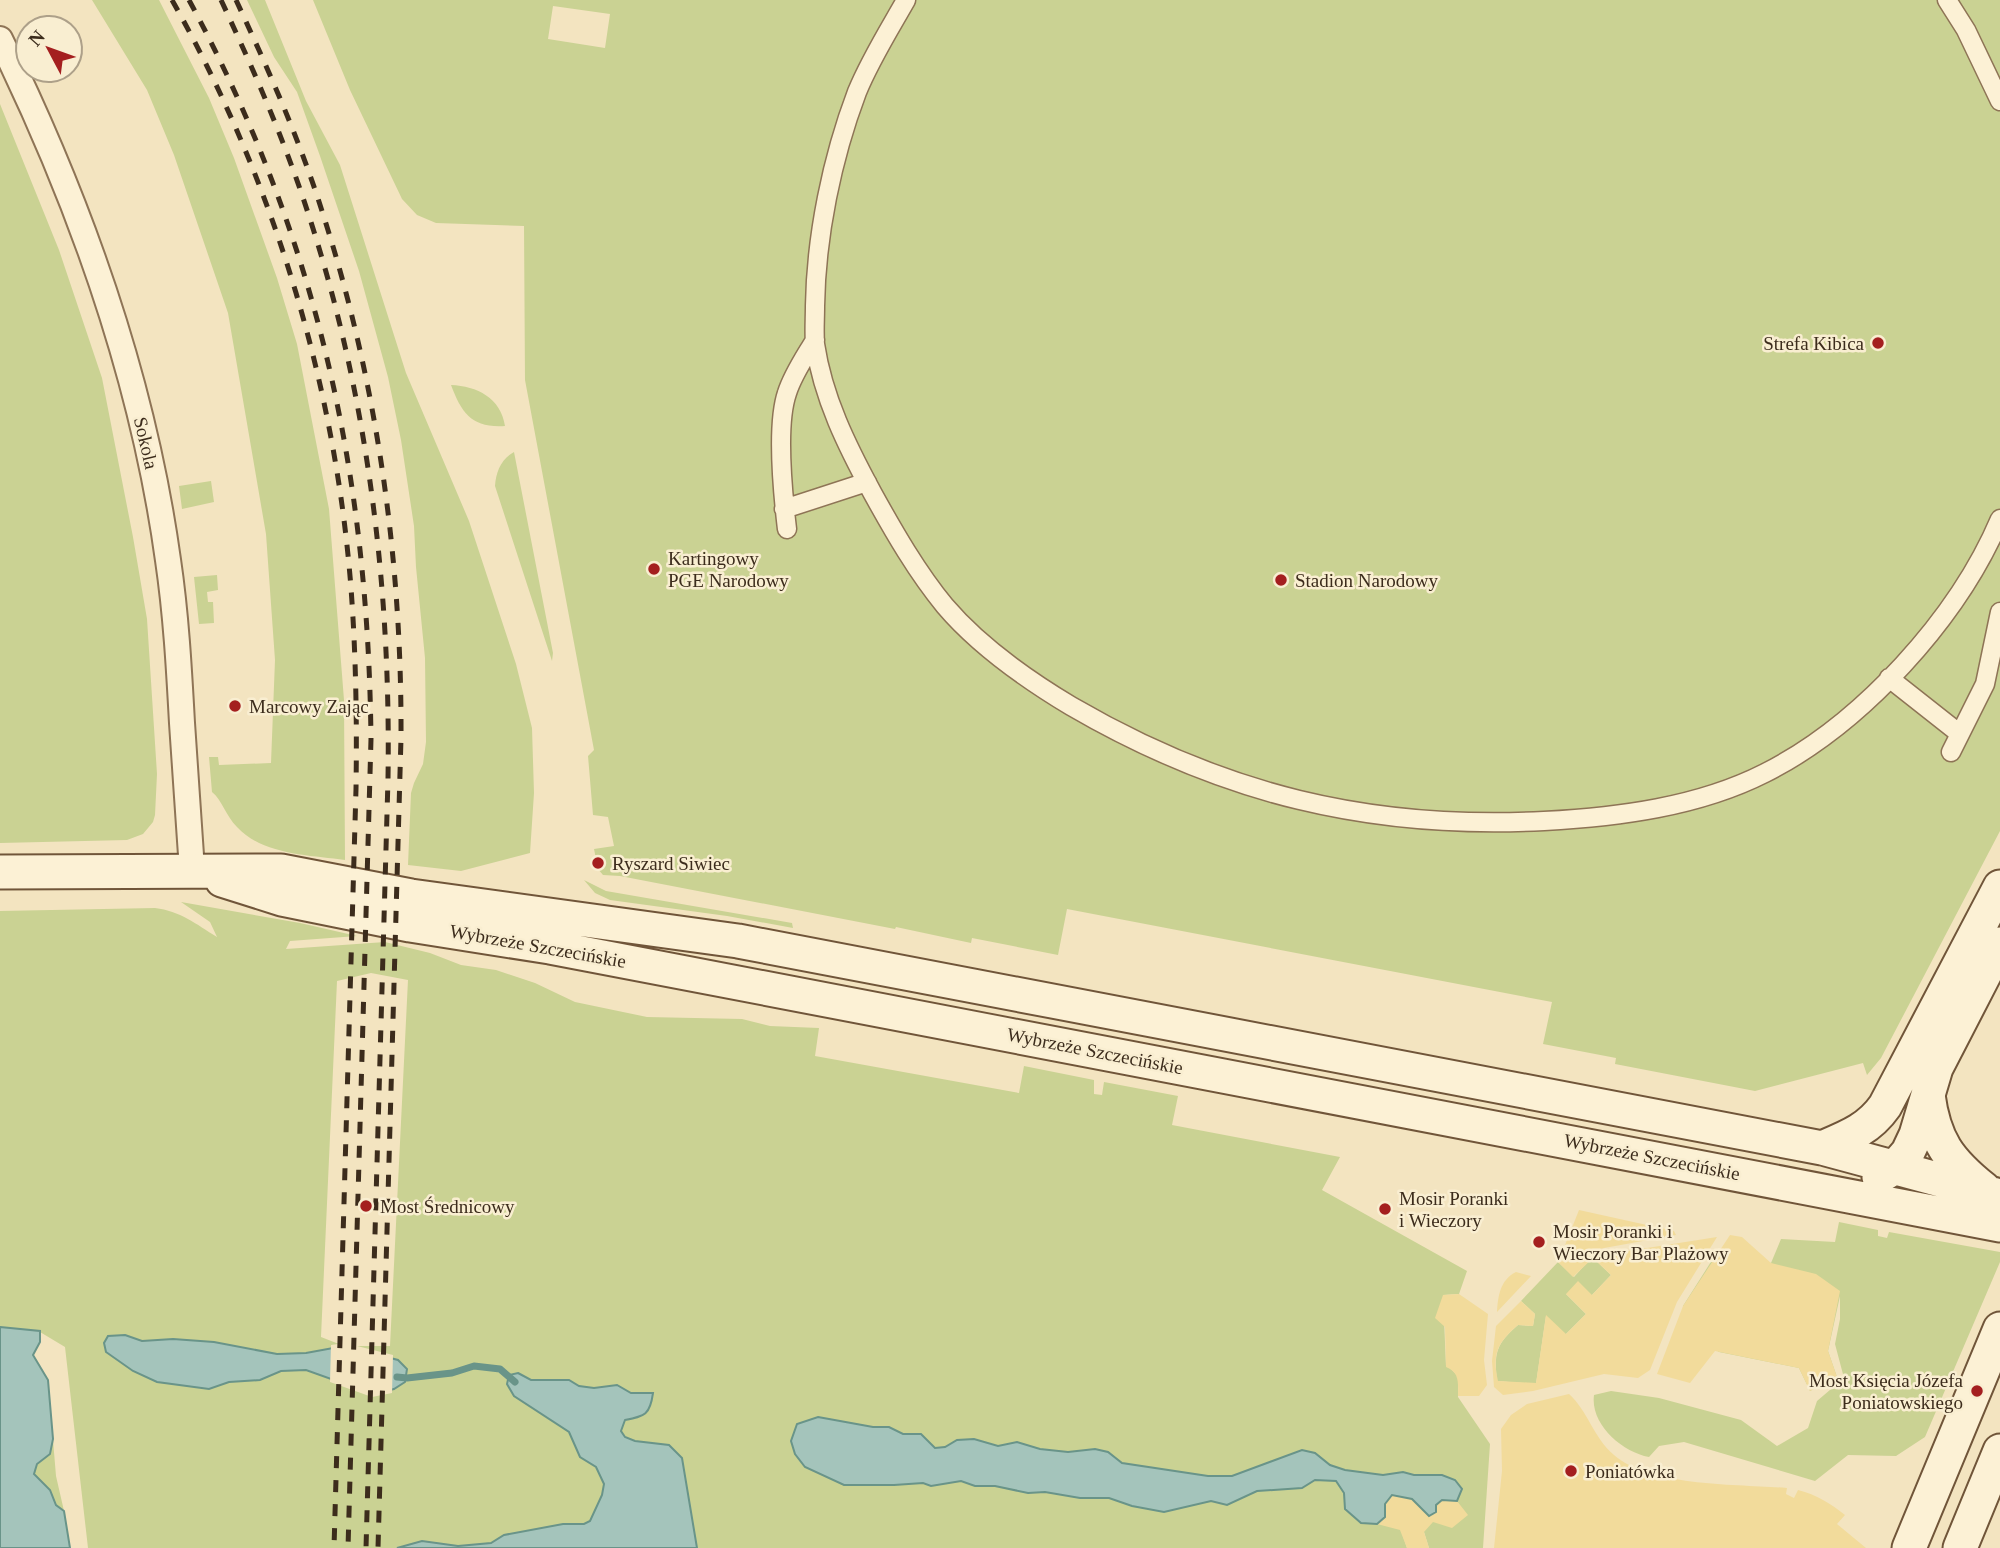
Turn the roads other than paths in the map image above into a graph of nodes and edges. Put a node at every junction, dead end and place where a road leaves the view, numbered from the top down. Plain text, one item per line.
1 (906, 0) edge
2 (1947, 0) edge
3 (0, 39) edge
4 (2000, 101) edge
5 (814, 340) junction
6 (867, 482) junction
7 (785, 509) junction
8 (2000, 519) edge
9 (787, 529) dead end
10 (2000, 612) edge
11 (1889, 678) junction
12 (1961, 734) junction
13 (1951, 751) dead end
14 (192, 870) junction
15 (0, 872) edge
16 (2000, 887) edge
17 (2000, 944) edge
18 (1928, 1095) junction
19 (1885, 1105) junction
20 (1822, 1148) junction
21 (1885, 1169) junction
22 (1830, 1192) junction
23 (1994, 1195) edge
24 (1907, 1207) junction
25 (2000, 1225) edge
26 (2000, 1329) edge
27 (2000, 1451) edge
28 (1909, 1548) edge
29 (1960, 1548) edge

1 - 5 street
2 - 4 street
3 - 14 street, Sokola
5 - 6 street
5 - 7 street
6 - 7 street
6 - 11 street
7 - 9 street
8 - 11 street
10 - 12 street
11 - 12 street
12 - 13 street
14 - 15 main road, Wybrzeże Szczecińskie
14 - 20 main road, Wybrzeże Szczecińskie
14 - 22 main road, Wybrzeże Szczecińskie
16 - 19 main road
17 - 18 main road
18 - 21 main road
18 - 23 main road
19 - 20 main road
19 - 21 main road
20 - 21 main road, Wybrzeże Szczecińskie
21 - 22 main road
21 - 23 main road, Wybrzeże Szczecińskie
21 - 24 main road
22 - 24 main road, Wybrzeże Szczecińskie
24 - 25 main road, Wybrzeże Szczecińskie
26 - 28 main road
27 - 29 main road

